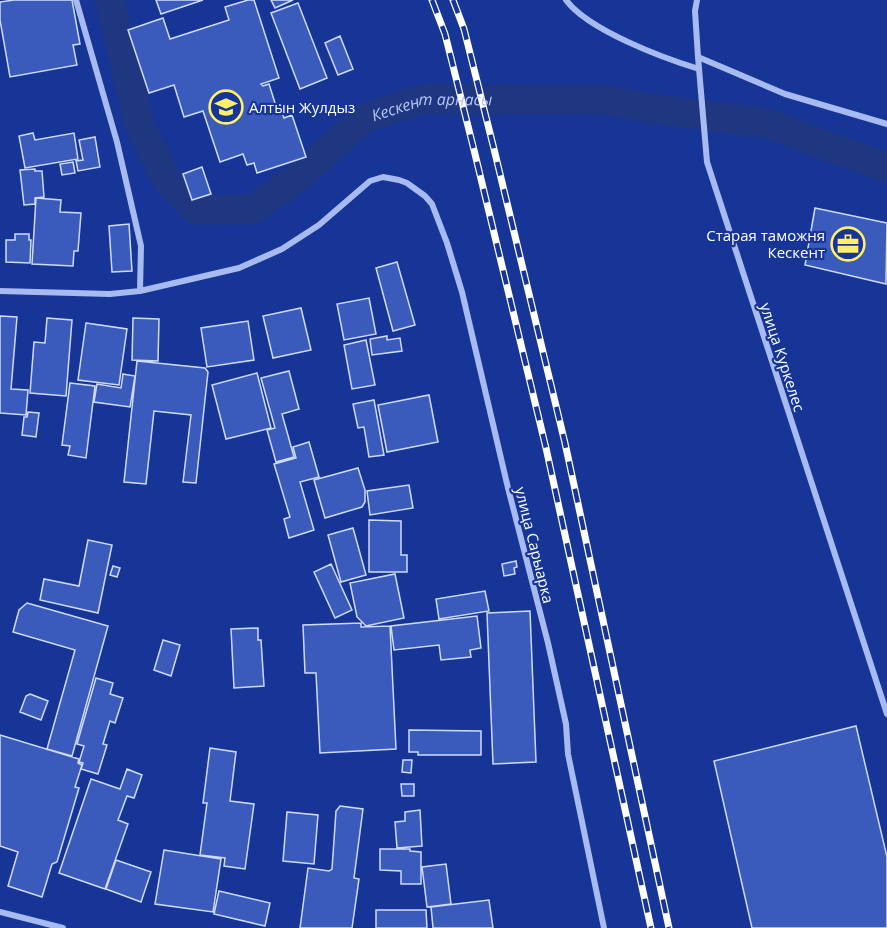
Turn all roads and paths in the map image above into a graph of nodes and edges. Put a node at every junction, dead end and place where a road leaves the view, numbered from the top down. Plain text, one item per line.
1 (76, 0) edge
2 (566, 0) edge
3 (697, 0) edge
4 (698, 57) junction
5 (699, 69) junction
6 (887, 124) edge
7 (0, 291) edge
8 (140, 291) junction
9 (887, 714) edge
10 (0, 912) edge
11 (63, 928) edge
12 (604, 928) edge

1 - 8 street
2 - 5 street
3 - 4 street, улица Куркелес
4 - 5 street, улица Куркелес
4 - 6 street
5 - 9 street, улица Куркелес
7 - 8 street
8 - 12 street, улица Сарыарка
10 - 11 street

